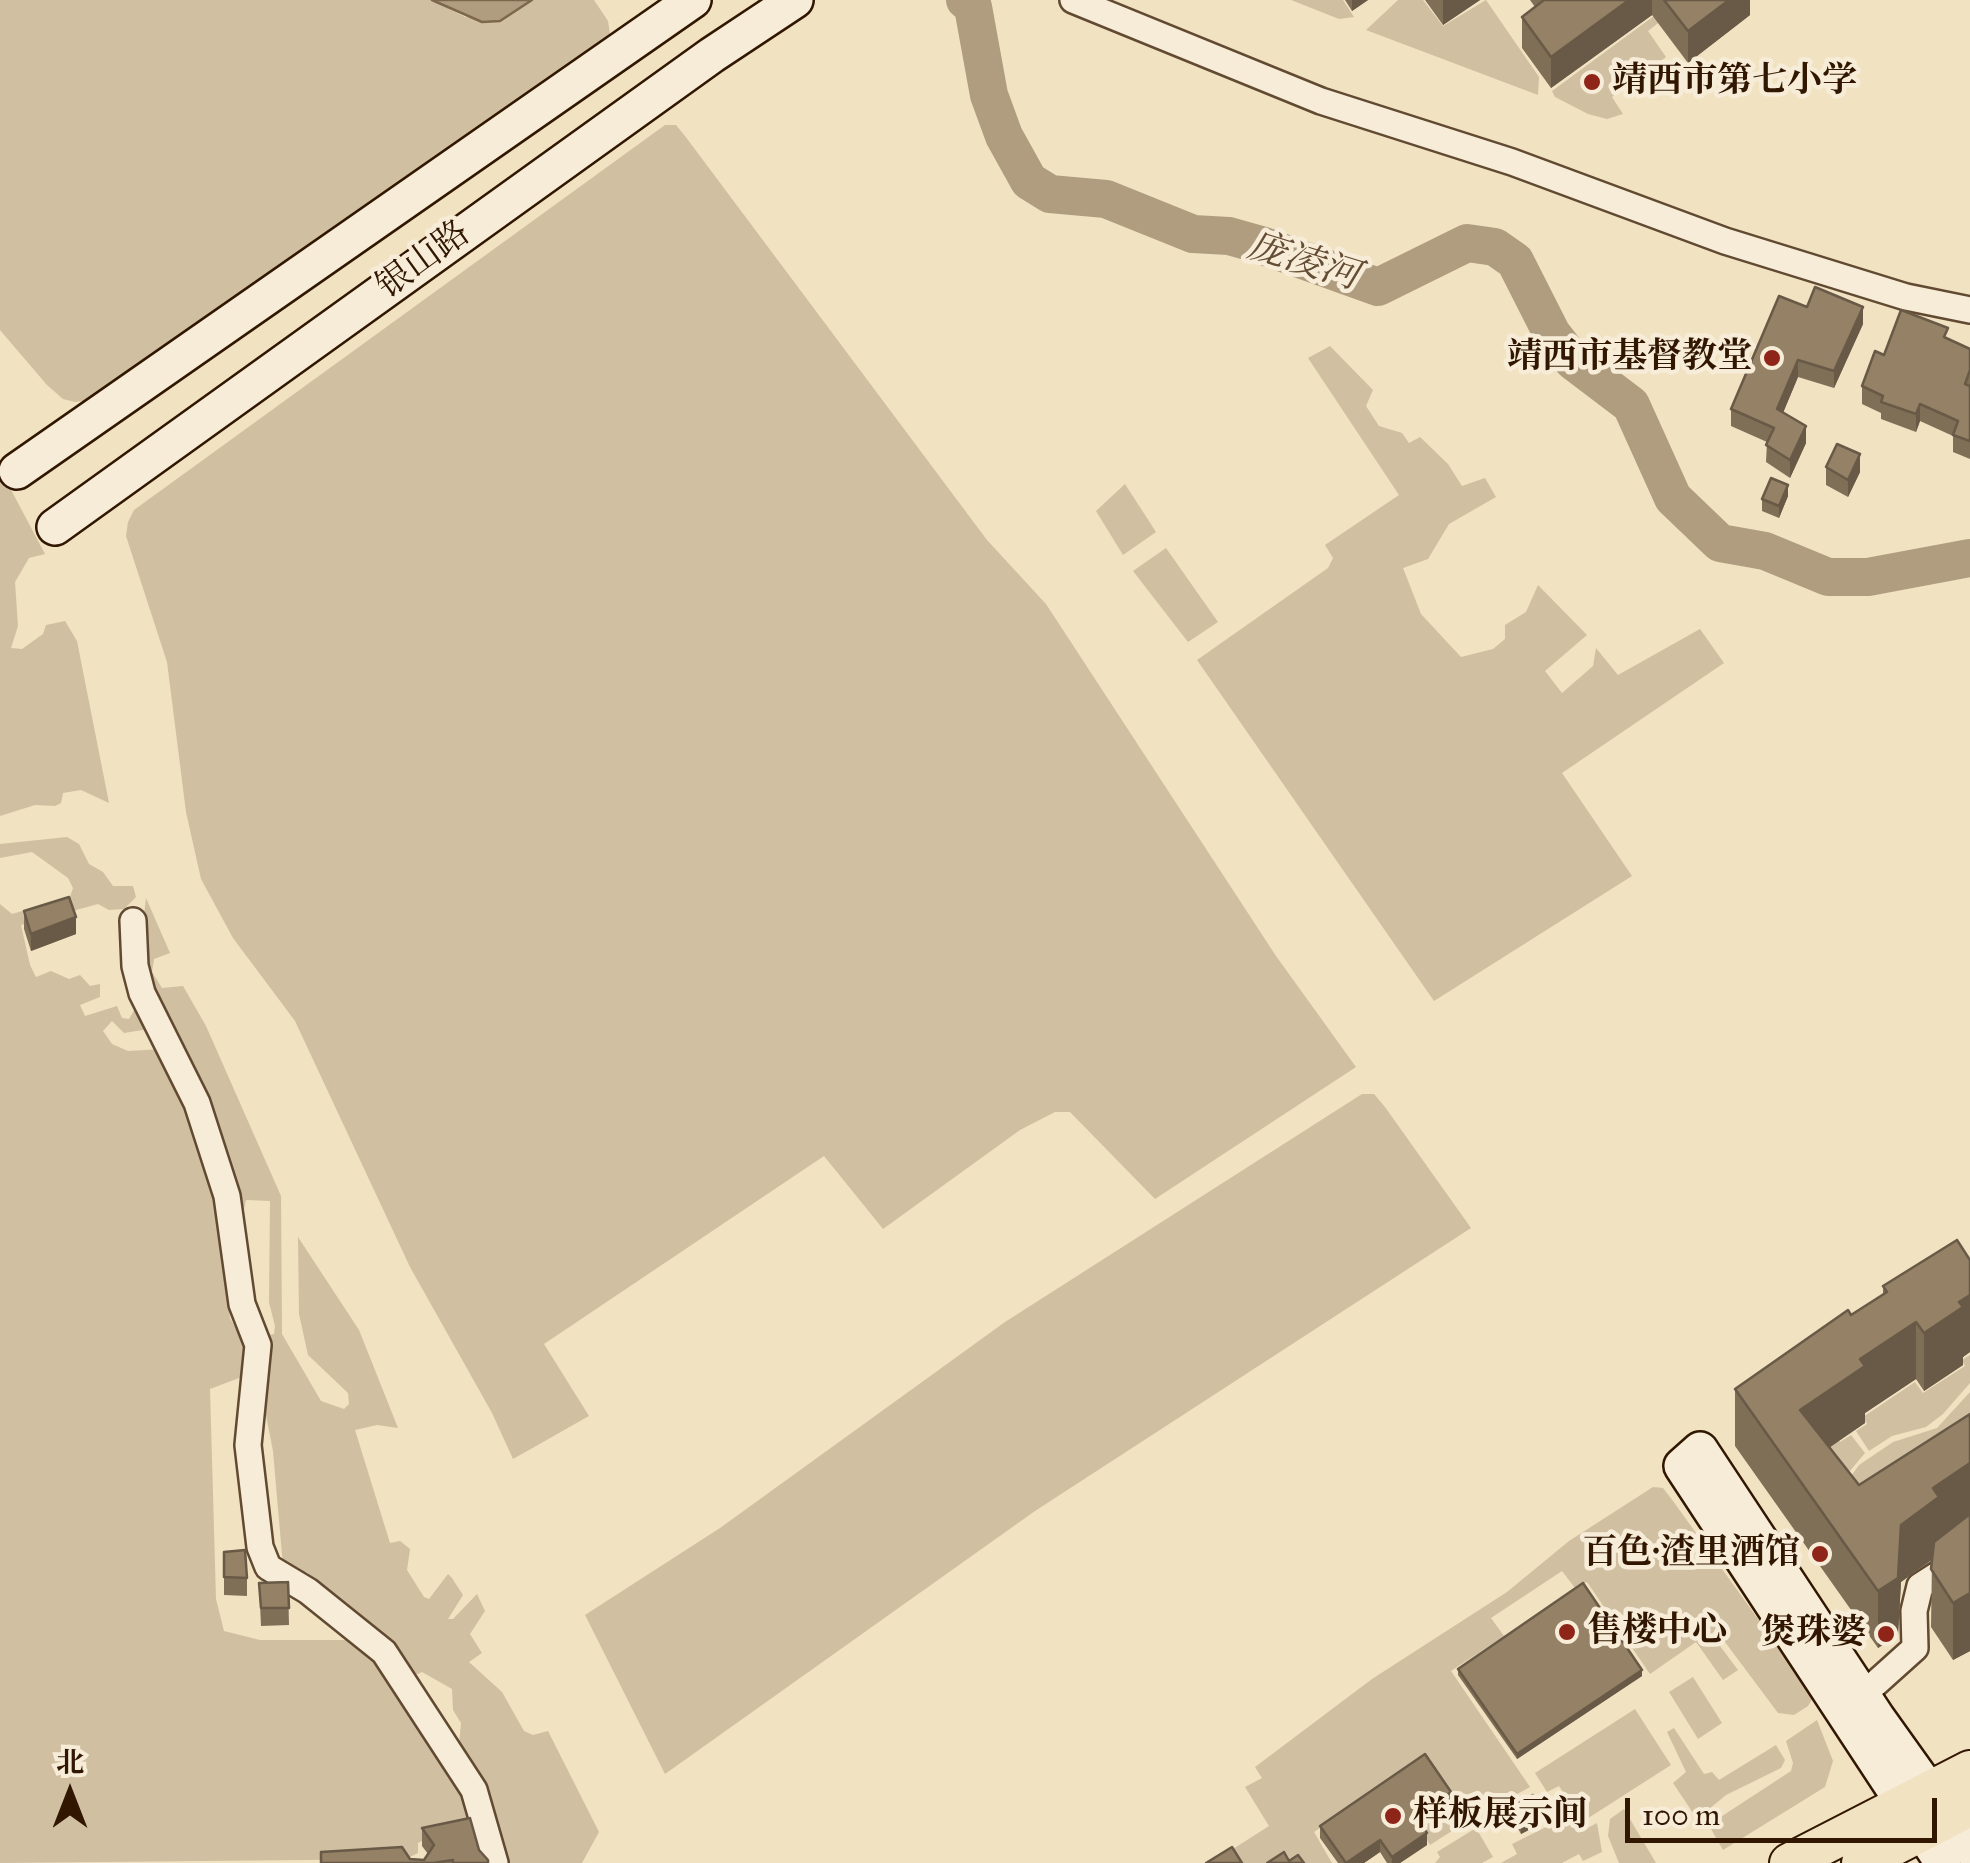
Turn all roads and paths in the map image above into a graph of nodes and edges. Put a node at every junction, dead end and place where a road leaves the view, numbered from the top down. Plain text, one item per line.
1 (693, 0) edge
2 (795, 0) edge
3 (1073, 0) edge
4 (1970, 310) edge
5 (17, 471) dead end
6 (55, 527) dead end
7 (133, 921) dead end
8 (1970, 1554) edge
9 (1876, 1683) dead end
10 (1970, 1770) edge
11 (1940, 1817) edge
12 (495, 1863) edge
13 (1788, 1863) edge
14 (1862, 1863) edge
15 (1943, 1863) edge

1 - 5 main road, 银山路
2 - 6 main road, 银山路
3 - 4 street
7 - 12 street
8 - 9 street
10 - 11 main road
11 - 11 main road
11 - 13 main road
11 - 14 main road
11 - 15 main road

